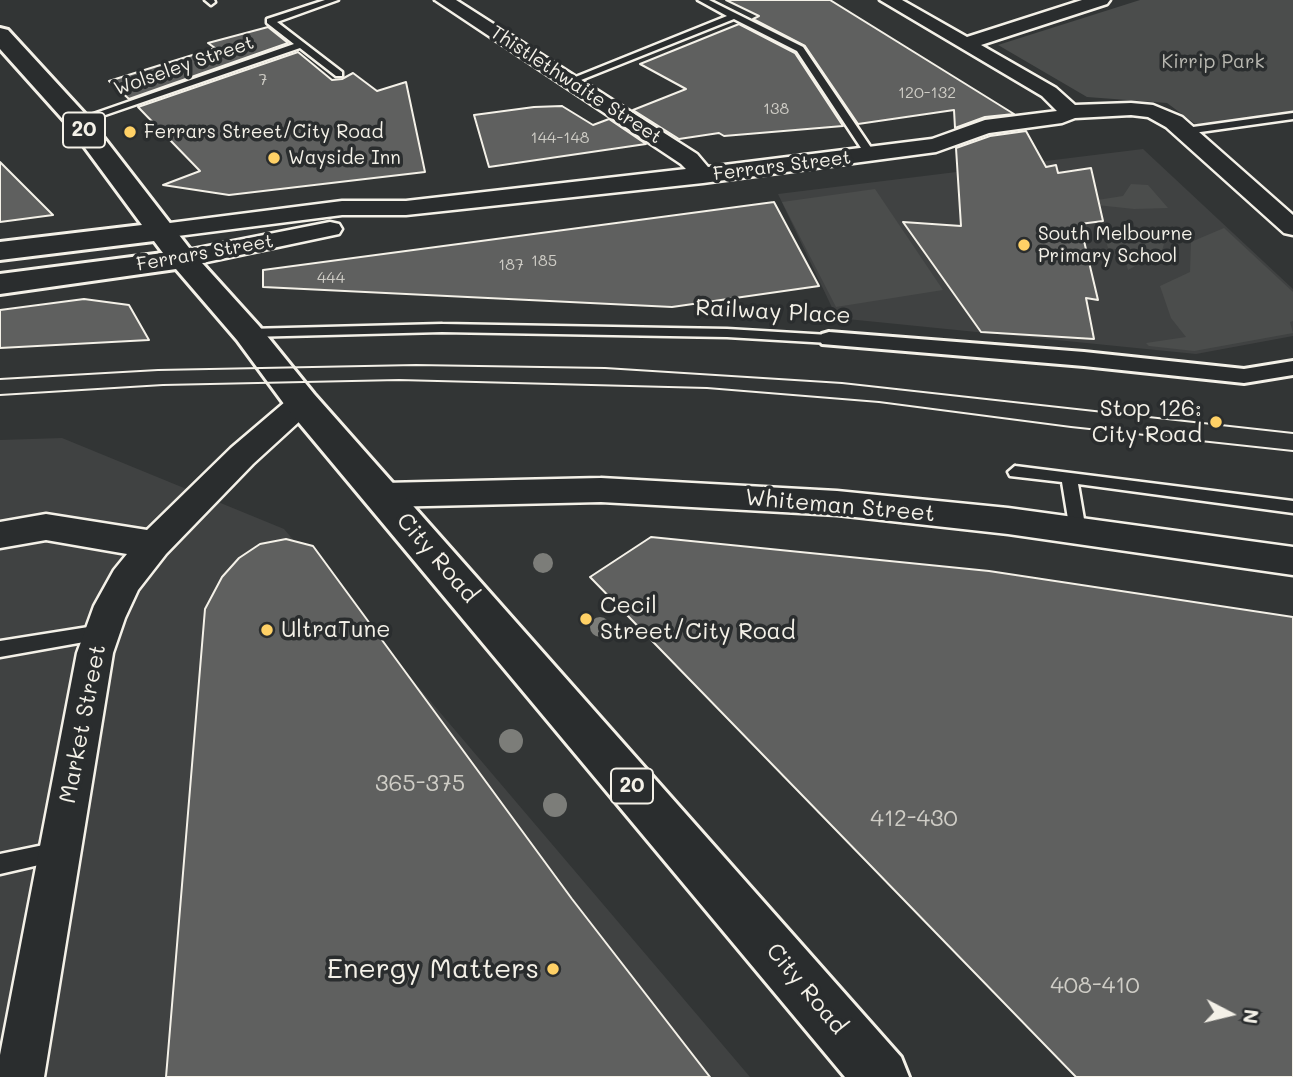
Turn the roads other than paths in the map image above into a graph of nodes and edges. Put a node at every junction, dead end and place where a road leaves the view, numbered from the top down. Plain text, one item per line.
1 (334, 0) edge
2 (444, 0) edge
3 (702, 0) edge
4 (889, 0) edge
5 (1101, 0) edge
6 (734, 16) junction
7 (0, 35) edge
8 (964, 44) junction
9 (302, 45) junction
10 (339, 74) dead end
11 (568, 82) junction
12 (1070, 112) junction
13 (1293, 116) edge
14 (78, 121) junction
15 (1186, 131) junction
16 (870, 155) junction
17 (703, 176) junction
18 (406, 208) junction
19 (1293, 228) edge
20 (162, 231) junction
21 (0, 251) edge
22 (183, 259) junction
23 (0, 284) edge
24 (248, 333) junction
25 (829, 339) joint
26 (1293, 368) edge
27 (302, 403) junction
28 (1015, 472) dead end
29 (1069, 477) junction
30 (384, 495) junction
31 (1293, 507) edge
32 (1078, 530) junction
33 (0, 535) edge
34 (154, 545) junction
35 (1293, 561) edge
36 (101, 632) junction
37 (0, 649) edge
38 (58, 852) junction
39 (0, 864) edge
40 (20, 1077) edge
41 (881, 1077) edge

1 - 9 lane
2 - 11 street, Thistlethwaite Street
3 - 6 lane
4 - 8 street
5 - 8 street
6 - 11 lane
6 - 16 lane
7 - 14 main road, City Road / 20
8 - 12 street
9 - 10 lane
9 - 14 lane, Wolseley Street
11 - 17 street, Thistlethwaite Street
12 - 15 street, Ferrars Street
12 - 16 street, Ferrars Street
13 - 15 lane
14 - 20 main road, City Road / 20
15 - 19 street
16 - 17 street, Ferrars Street
17 - 18 street, Ferrars Street
18 - 20 street, Ferrars Street
18 - 22 street, Ferrars Street
20 - 21 main road, Ferrars Street
20 - 22 main road, City Road / 20
22 - 23 main road, Ferrars Street
22 - 24 main road, City Road / 20
24 - 25 lane, Railway Place
24 - 27 main road, City Road / 20
25 - 26 street, Railway Place
27 - 30 main road, City Road / 20
27 - 34 street, Market Street
28 - 29 lane
29 - 31 lane
29 - 32 lane
30 - 32 street, Whiteman Street
30 - 41 main road, City Road / 20
32 - 35 street, Whiteman Street
33 - 34 street
34 - 36 street, Market Street
36 - 37 lane
36 - 38 street, Market Street
38 - 39 lane
38 - 40 street, Market Street

